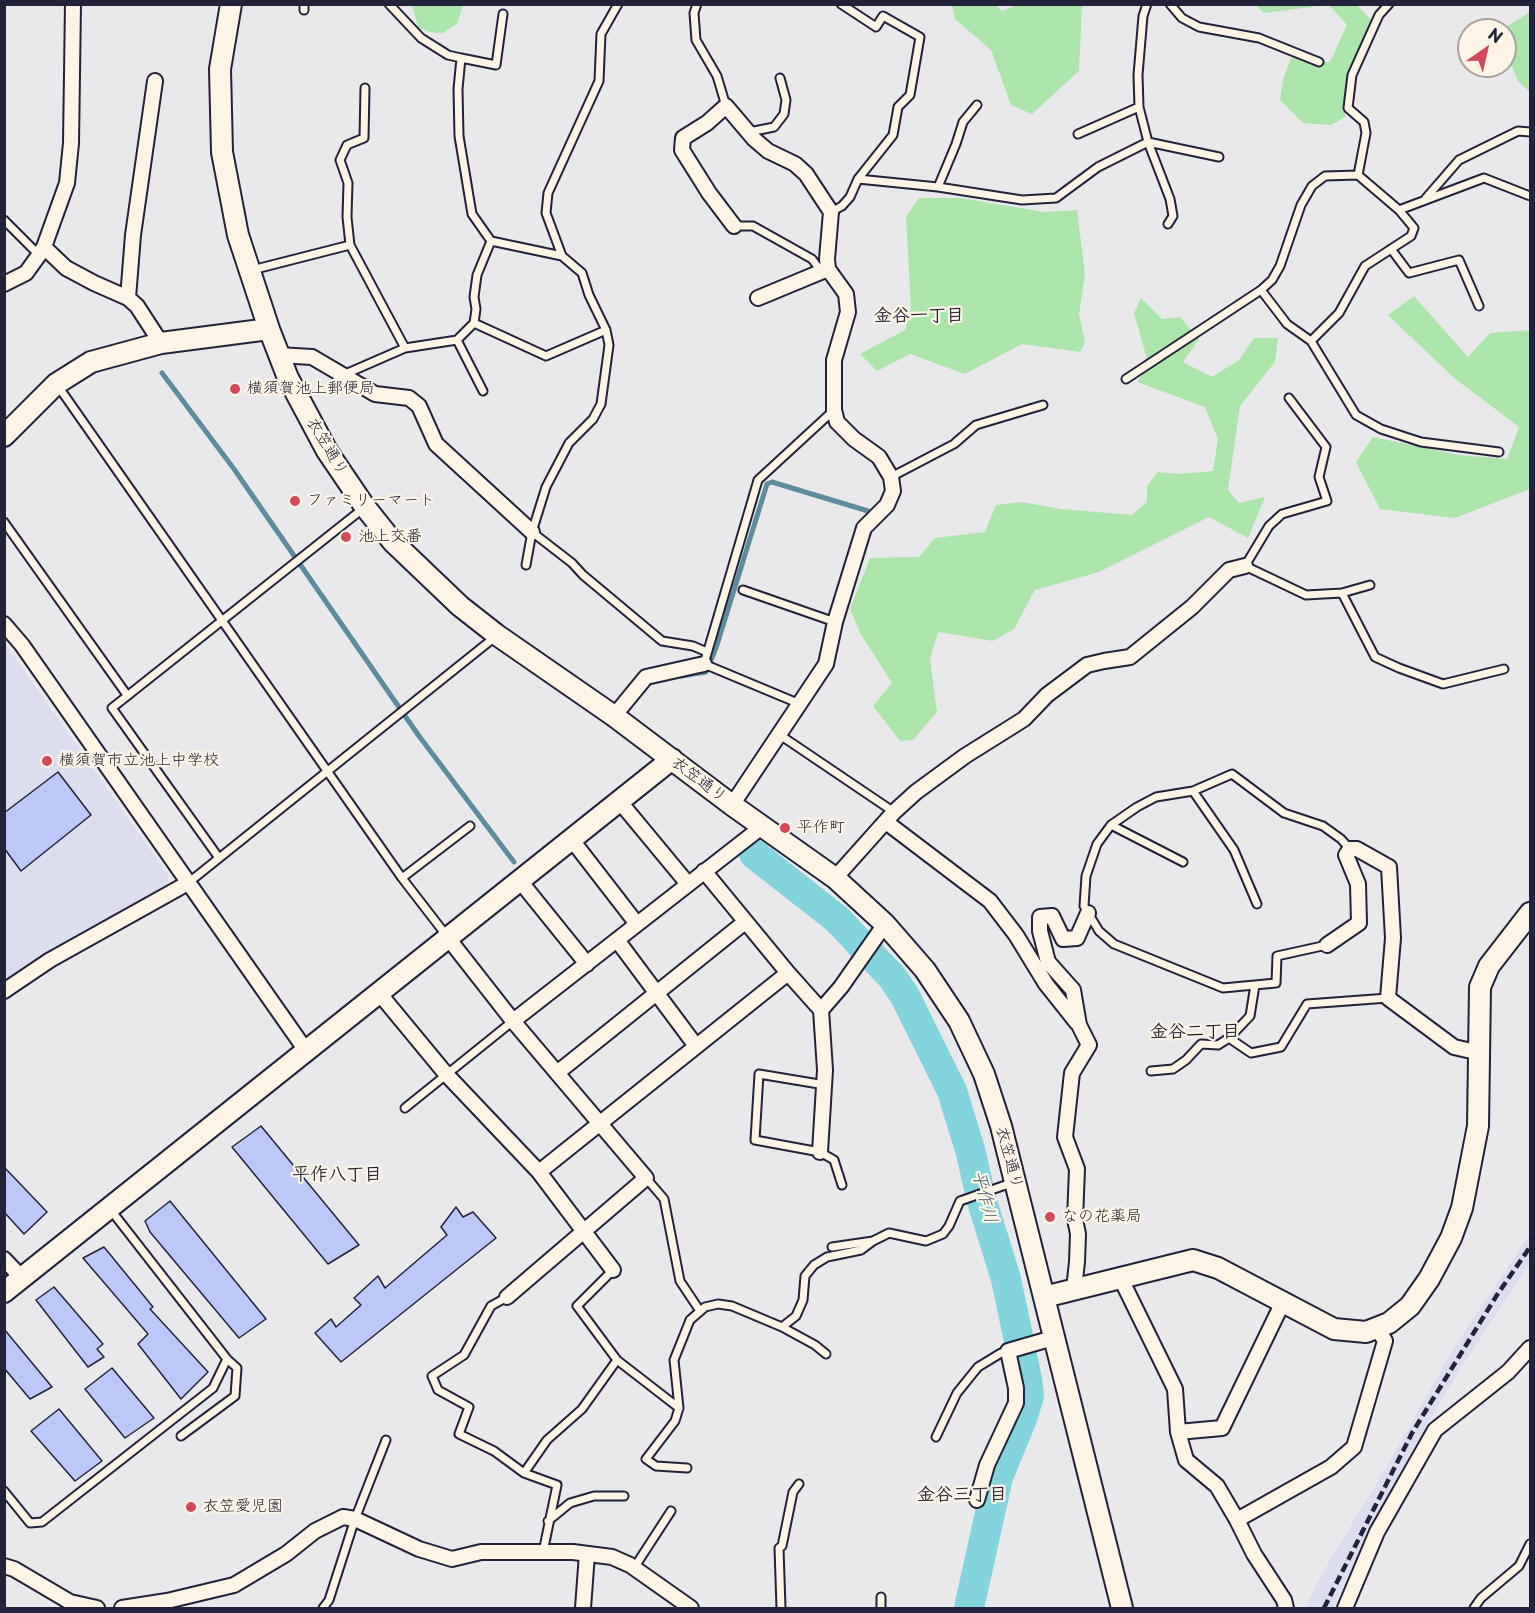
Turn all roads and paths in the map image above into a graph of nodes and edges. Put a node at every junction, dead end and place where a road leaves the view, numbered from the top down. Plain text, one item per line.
1 (73, 4) edge
2 (231, 4) edge
3 (389, 4) edge
4 (618, 4) edge
5 (697, 4) edge
6 (841, 4) edge
7 (1147, 4) edge
8 (1170, 4) edge
9 (1389, 4) edge
10 (503, 14) dead end
11 (461, 58) junction
12 (1319, 62) dead end
13 (780, 78) dead end
14 (155, 81) dead end
15 (364, 87) dead end
16 (977, 105) dead end
17 (726, 106) junction
18 (1139, 107) junction
19 (749, 132) junction
20 (1530, 132) edge
21 (1078, 134) dead end
22 (1148, 142) junction
23 (1219, 157) dead end
24 (1358, 175) junction
25 (858, 179) junction
26 (938, 187) junction
27 (1530, 196) edge
28 (1424, 200) junction
29 (1399, 210) junction
30 (831, 212) junction
31 (4, 220) edge
32 (1168, 224) dead end
33 (734, 226) joint
34 (491, 241) junction
35 (350, 246) junction
36 (1391, 249) junction
37 (41, 251) junction
38 (562, 256) junction
39 (250, 270) junction
40 (825, 270) junction
41 (4, 284) edge
42 (1262, 290) junction
43 (128, 298) junction
44 (758, 298) dead end
45 (1479, 306) dead end
46 (474, 323) junction
47 (269, 329) junction
48 (606, 330) junction
49 (457, 340) junction
50 (1311, 342) junction
51 (161, 343) junction
52 (405, 348) junction
53 (278, 355) junction
54 (343, 375) junction
55 (1126, 379) dead end
56 (56, 384) junction
57 (483, 391) dead end
58 (1289, 398) dead end
59 (1043, 405) dead end
60 (834, 410) junction
61 (4, 436) edge
62 (1499, 452) dead end
63 (891, 477) junction
64 (365, 507) junction
65 (4, 522) edge
66 (532, 532) junction
67 (526, 566) dead end
68 (1245, 566) junction
69 (1370, 585) dead end
70 (743, 590) dead end
71 (1342, 593) junction
72 (222, 620) junction
73 (835, 622) junction
74 (4, 624) edge
75 (497, 635) junction
76 (705, 658) junction
77 (1504, 669) dead end
78 (127, 695) junction
79 (800, 704) junction
80 (614, 716) junction
81 (780, 735) junction
82 (672, 759) junction
83 (328, 771) junction
84 (1193, 791) junction
85 (620, 802) junction
86 (732, 805) junction
87 (890, 817) junction
88 (1112, 825) junction
89 (470, 826) dead end
90 (763, 826) junction
91 (572, 840) junction
92 (1350, 849) junction
93 (219, 858) junction
94 (1183, 862) dead end
95 (704, 871) junction
96 (402, 878) junction
97 (835, 878) junction
98 (520, 881) junction
99 (188, 883) junction
100 (688, 884) junction
101 (1257, 903) dead end
102 (1088, 913) junction
103 (1530, 913) edge
104 (745, 922) junction
105 (637, 924) junction
106 (885, 924) junction
107 (448, 938) junction
108 (616, 940) junction
109 (1327, 945) joint
110 (587, 964) junction
111 (788, 973) junction
112 (1255, 985) junction
113 (4, 991) edge
114 (379, 993) junction
115 (656, 993) junction
116 (1388, 999) junction
117 (821, 1010) junction
118 (513, 1021) junction
119 (1079, 1025) junction
120 (1229, 1038) junction
121 (696, 1046) junction
122 (307, 1052) junction
123 (1480, 1053) junction
124 (1151, 1071) dead end
125 (557, 1073) junction
126 (446, 1074) junction
127 (825, 1085) junction
128 (405, 1108) dead end
129 (599, 1122) junction
130 (820, 1152) junction
131 (539, 1172) junction
132 (646, 1178) junction
133 (1015, 1182) junction
134 (842, 1185) dead end
135 (109, 1208) junction
136 (583, 1231) junction
137 (873, 1241) junction
138 (832, 1247) dead end
139 (4, 1259) edge
140 (613, 1270) joint
141 (22, 1278) junction
142 (1121, 1279) junction
143 (1074, 1289) junction
144 (4, 1292) edge
145 (507, 1297) joint
146 (1044, 1297) junction
147 (1283, 1302) junction
148 (700, 1311) junction
149 (782, 1327) junction
150 (1377, 1328) junction
151 (1053, 1338) junction
152 (1530, 1348) edge
153 (1008, 1351) junction
154 (826, 1354) dead end
155 (226, 1359) junction
156 (617, 1360) junction
157 (679, 1407) junction
158 (1178, 1432) junction
159 (182, 1436) dead end
160 (936, 1437) dead end
161 (386, 1440) dead end
162 (687, 1468) dead end
163 (524, 1473) junction
164 (800, 1484) dead end
165 (4, 1491) edge
166 (624, 1496) dead end
167 (977, 1500) dead end
168 (671, 1511) dead end
169 (355, 1519) junction
170 (1238, 1520) junction
171 (548, 1521) junction
172 (1530, 1544) edge
173 (543, 1552) junction
174 (587, 1554) junction
175 (4, 1566) edge
176 (634, 1568) junction
177 (881, 1597) dead end
178 (177, 1604) edge
179 (97, 1608) edge
180 (122, 1608) edge
181 (323, 1608) edge
182 (583, 1608) edge
183 (691, 1608) edge
184 (781, 1608) edge
185 (881, 1608) edge
186 (1122, 1608) edge
187 (1286, 1608) edge
188 (1345, 1608) edge
189 (1474, 1608) edge

1 - 37 street
2 - 39 street, 衣笠通り
3 - 11 lane
4 - 38 lane
5 - 17 lane
6 - 25 lane
7 - 18 lane
8 - 12 lane
9 - 24 lane
10 - 11 lane
11 - 34 lane
13 - 19 lane
14 - 43 street
15 - 35 lane
16 - 26 lane
17 - 19 street
17 - 33 street
18 - 21 lane
18 - 22 lane
19 - 30 street
20 - 28 lane
22 - 23 lane
22 - 26 lane
22 - 32 lane
24 - 29 lane
24 - 42 lane
25 - 26 lane
25 - 30 lane
27 - 28 lane
28 - 29 lane
29 - 36 lane
30 - 40 street
31 - 37 lane
33 - 40 lane
34 - 38 lane
34 - 46 lane
35 - 39 lane
35 - 52 lane
36 - 45 lane
36 - 50 lane
37 - 41 street
37 - 43 street
38 - 48 lane
39 - 47 street, 衣笠通り
40 - 44 street
40 - 60 street
42 - 50 lane
42 - 55 lane
43 - 51 street
46 - 48 lane
46 - 49 lane
47 - 51 street
47 - 53 street, 衣笠通り
48 - 66 lane
49 - 52 lane
49 - 57 lane
50 - 62 lane
51 - 56 street
52 - 54 lane
53 - 54 street
53 - 64 street, 衣笠通り
54 - 66 street
56 - 61 street
56 - 72 lane
58 - 68 lane
59 - 63 lane
60 - 63 street
60 - 76 lane
63 - 73 street
64 - 72 lane
64 - 75 street, 衣笠通り
65 - 78 lane
66 - 67 lane
66 - 76 lane
68 - 71 lane
68 - 87 street
69 - 71 lane
70 - 73 lane
71 - 77 lane
72 - 78 lane
72 - 83 lane
73 - 79 street
74 - 99 street
75 - 80 street, 衣笠通り
75 - 83 lane
76 - 79 lane
76 - 80 street
78 - 93 lane
79 - 81 street
80 - 82 street, 衣笠通り
81 - 86 street
81 - 87 lane
82 - 85 street
82 - 86 street, 衣笠通り
83 - 93 lane
83 - 96 lane
84 - 88 lane
84 - 92 lane
84 - 101 lane
85 - 91 street
85 - 100 street
86 - 90 street, 衣笠通り
87 - 97 street
87 - 119 street
88 - 94 lane
88 - 102 lane
89 - 96 lane
90 - 95 street
90 - 97 street, 衣笠通り
91 - 98 street
91 - 105 street
92 - 109 street
92 - 116 street
93 - 99 lane
95 - 100 street
95 - 104 street
96 - 107 lane
97 - 106 street, 衣笠通り
98 - 107 street
98 - 110 street
99 - 113 street
99 - 122 street
100 - 105 street
102 - 112 lane
102 - 119 street
103 - 123 street
104 - 111 street
104 - 115 street
105 - 108 street
106 - 117 street
106 - 133 street, 衣笠通り
107 - 114 street
107 - 118 street
108 - 110 street
108 - 115 street
109 - 112 lane
110 - 118 street
111 - 117 street
111 - 121 street
112 - 120 lane
114 - 122 street
114 - 126 street
115 - 121 street
115 - 125 street
116 - 120 lane
116 - 123 street
117 - 127 street
118 - 125 street
118 - 126 lane
119 - 143 street
120 - 124 lane
121 - 129 street
122 - 135 street
123 - 150 street
125 - 129 street
126 - 128 lane
126 - 131 street
127 - 130 street
127 - 130 lane
129 - 131 street
129 - 132 street
130 - 134 lane
131 - 136 street
132 - 136 street
132 - 148 lane
133 - 137 lane
133 - 146 street, 衣笠通り
135 - 141 street
135 - 155 lane
136 - 140 street
136 - 145 street
137 - 138 lane
137 - 149 lane
139 - 141 street
140 - 156 lane
141 - 144 street
142 - 143 street
142 - 147 street
142 - 158 street
143 - 146 street
145 - 163 lane
146 - 151 street, 衣笠通り
147 - 150 street
147 - 158 street
148 - 149 lane
148 - 157 lane
149 - 154 lane
150 - 170 street
151 - 153 street
151 - 186 street, 衣笠通り
152 - 188 street
153 - 160 lane
153 - 167 street
155 - 159 lane
155 - 165 lane
156 - 157 lane
156 - 163 lane
157 - 162 lane
158 - 170 street
161 - 169 lane
163 - 171 lane
164 - 184 lane
166 - 171 lane
168 - 176 lane
169 - 173 street
169 - 178 street
169 - 181 lane
170 - 187 street
171 - 173 lane
172 - 189 lane
173 - 174 street
174 - 176 street
174 - 182 street
175 - 179 street
176 - 183 street
177 - 185 lane
178 - 180 street

